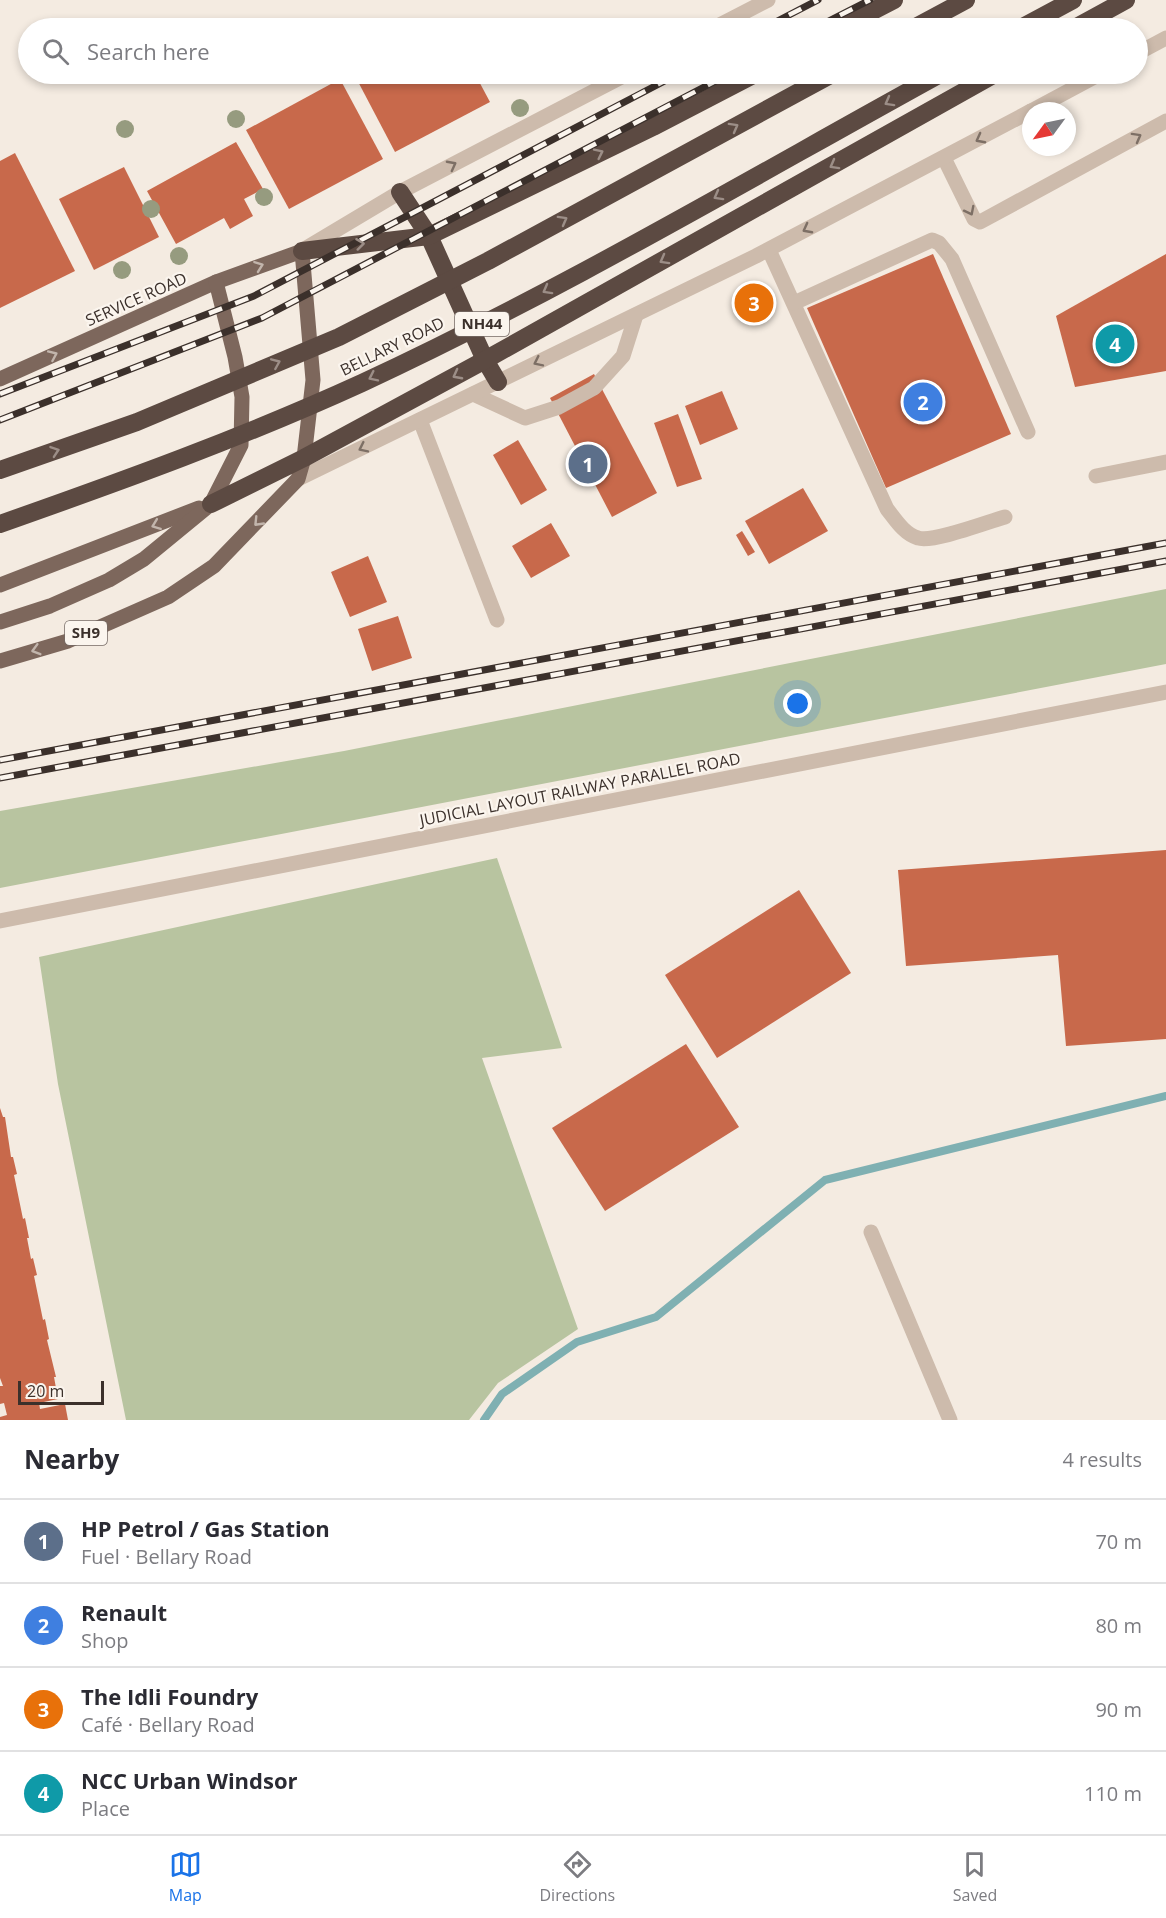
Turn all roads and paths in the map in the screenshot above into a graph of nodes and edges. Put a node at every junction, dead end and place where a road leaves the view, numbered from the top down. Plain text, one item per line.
1 (768, 0) edge
2 (894, 0) edge
3 (966, 0) edge
4 (1073, 0) edge
5 (1126, 0) edge
6 (733, 18) edge
7 (859, 18) edge
8 (933, 18) edge
9 (1040, 18) edge
10 (1093, 18) edge
11 (1166, 38) edge
12 (1148, 47) edge
13 (608, 84) edge
14 (735, 84) edge
15 (814, 84) edge
16 (922, 84) edge
17 (977, 84) edge
18 (1081, 84) edge
19 (1048, 102) edge
20 (1022, 116) edge
21 (1166, 121) edge
22 (944, 158) junction
23 (400, 192) junction
24 (429, 236) junction
25 (769, 250) junction
26 (302, 251) junction
27 (216, 282) junction
28 (794, 303) junction
29 (636, 315) junction
30 (485, 360) junction
31 (0, 379) edge
32 (498, 382) junction
33 (472, 394) junction
34 (420, 420) junction
35 (1028, 432) dead end
36 (304, 458) junction
37 (1166, 462) edge
38 (0, 470) edge
39 (1096, 476) dead end
40 (298, 479) junction
41 (210, 504) junction
42 (1005, 517) dead end
43 (0, 524) edge
44 (0, 585) edge
45 (497, 620) dead end
46 (0, 622) edge
47 (0, 661) edge
48 (1166, 693) edge
49 (0, 921) edge
50 (871, 1232) dead end
51 (950, 1420) edge

1 - 6 street
2 - 7 highway
3 - 8 highway
4 - 9 highway
5 - 10 highway
11 - 12 street
23 -> 13 street
24 -> 14 highway
38 -> 15 highway, BELLARY ROAD, bridge
16 -> 43 highway, BELLARY ROAD / NH44, bridge
17 -> 30 highway
18 - 19 street
20 -> 22 street
22 -> 21 street
22 -> 25 street
23 - 24 highway
23 - 26 street
26 -> 24 highway
24 - 30 highway
25 - 28 street
25 - 29 street
27 -> 26 main road, SERVICE ROAD
26 - 36 main road
31 -> 27 main road, SERVICE ROAD
27 - 41 main road, SH9
28 - 35 street
28 - 42 street
29 -> 32 street
29 - 33 street
30 - 32 highway
30 -> 36 highway
32 - 33 street
33 - 34 street
34 -> 40 street
34 - 45 street
36 - 40 main road, SH9
36 - 41 highway
37 - 39 street
40 -> 47 main road, SH9
41 -> 44 main road
41 - 46 main road, SH9
48 - 49 street, JUDICIAL LAYOUT RAILWAY PARALLEL ROAD
50 - 51 street

